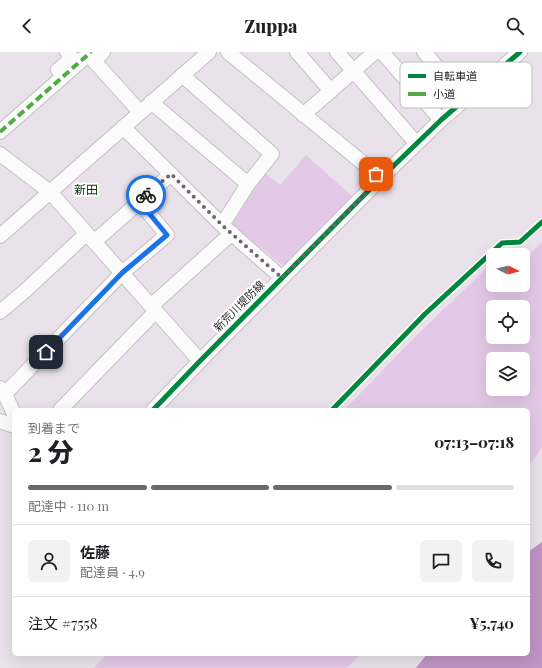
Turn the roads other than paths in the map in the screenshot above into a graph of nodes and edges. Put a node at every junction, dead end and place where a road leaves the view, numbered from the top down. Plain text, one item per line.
1 (67, 52) edge
2 (91, 52) edge
3 (103, 52) edge
4 (209, 52) edge
5 (228, 52) edge
6 (297, 52) edge
7 (337, 52) edge
8 (375, 52) edge
9 (382, 52) edge
10 (424, 52) edge
11 (520, 52) edge
12 (433, 62) edge
13 (508, 62) edge
14 (353, 71) junction
15 (400, 73) edge
16 (182, 75) junction
17 (330, 91) junction
18 (151, 102) junction
19 (431, 108) edge
20 (455, 108) edge
21 (140, 112) junction
22 (303, 115) junction
23 (441, 120) junction
24 (0, 121) edge
25 (123, 127) junction
26 (0, 132) edge
27 (416, 143) junction
28 (0, 154) edge
29 (171, 174) junction
30 (381, 178) junction
31 (248, 184) junction
32 (50, 192) junction
33 (139, 201) junction
34 (227, 229) junction
35 (0, 236) edge
36 (90, 238) junction
37 (122, 273) junction
38 (282, 278) junction
39 (154, 309) junction
40 (0, 312) edge
41 (200, 361) junction
42 (3, 391) edge
43 (62, 408) edge
44 (154, 408) edge
45 (11, 421) edge

1 - 24 street
2 - 26 street
3 - 21 street
4 - 16 street
5 - 22 street
6 - 17 street
7 - 14 street
8 - 14 street
9 - 15 street
10 - 12 street
11 - 13 street, 新荒川堤防線
14 - 17 street
14 - 27 street
16 - 18 street
16 - 31 street
17 - 22 street
18 - 21 street
18 - 31 street
19 - 23 street
20 - 23 street, 新荒川堤防線
21 - 25 street
22 - 30 street
23 - 27 street, 新荒川堤防線
25 - 29 street
25 - 32 street
27 - 30 street, 新荒川堤防線
28 - 32 street
29 - 33 street
29 - 34 street
30 - 38 street, 新荒川堤防線
31 - 34 street
32 - 35 street
32 - 36 street
33 - 36 street
33 - 37 street
34 - 38 street
34 - 39 street
36 - 37 street
36 - 40 street
37 - 39 street
37 - 42 street
38 - 41 street, 新荒川堤防線
39 - 41 street
39 - 43 street
41 - 44 street, 新荒川堤防線
42 - 45 street

